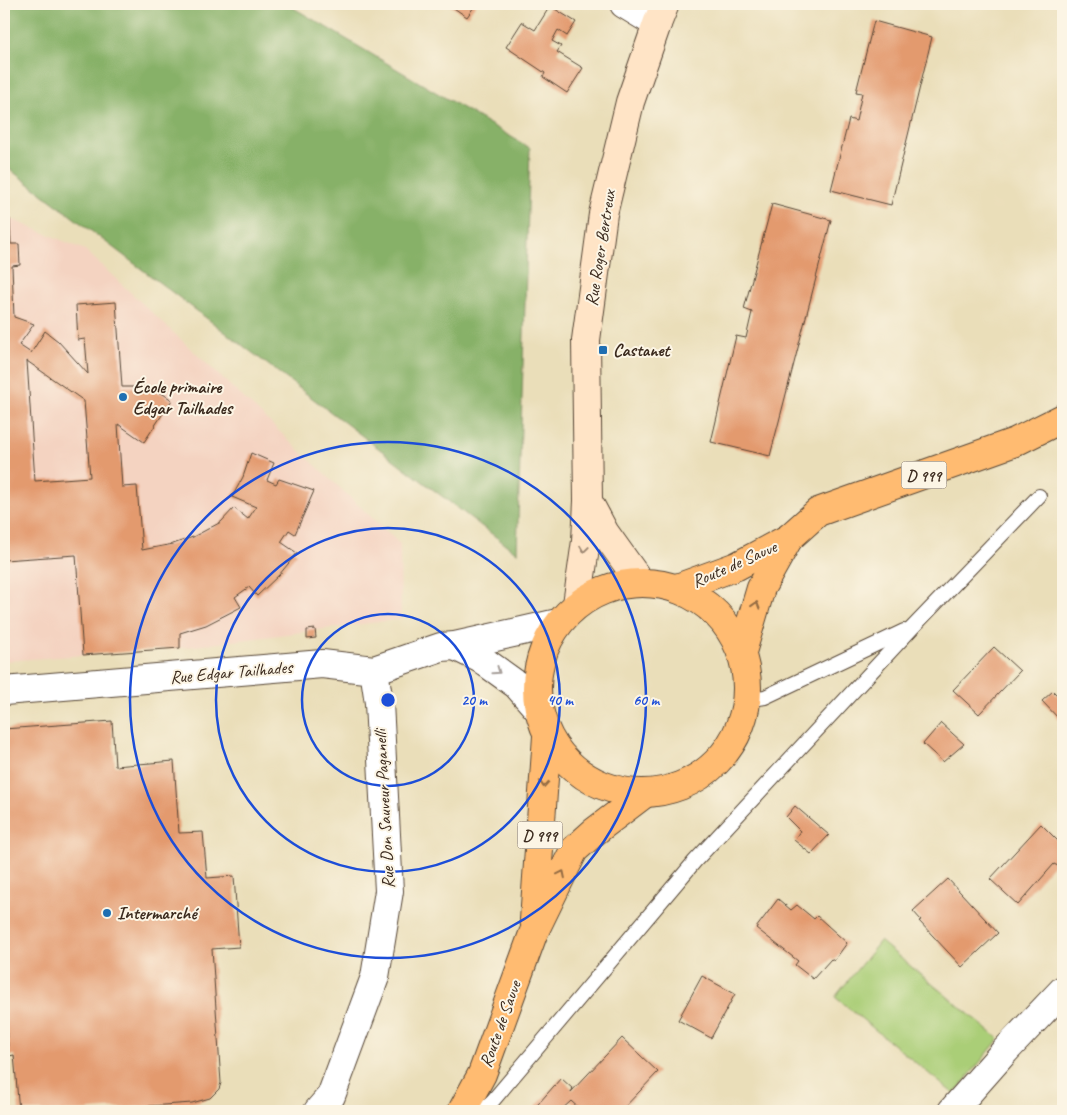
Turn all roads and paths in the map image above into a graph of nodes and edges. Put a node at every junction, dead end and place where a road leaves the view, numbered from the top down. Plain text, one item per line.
1 (624, 4) edge
2 (661, 14) edge
3 (1063, 418) edge
4 (1039, 496) dead end
5 (588, 500) junction
6 (790, 538) junction
7 (640, 582) junction
8 (678, 588) junction
9 (567, 614) junction
10 (912, 628) junction
11 (455, 646) junction
12 (742, 652) junction
13 (374, 670) junction
14 (4, 691) edge
15 (746, 700) junction
16 (538, 709) junction
17 (547, 736) junction
18 (644, 794) junction
19 (533, 934) junction
20 (1063, 990) edge
21 (318, 1111) edge
22 (462, 1111) edge
23 (484, 1111) edge
24 (952, 1111) edge

1 - 2 street
2 - 5 street, Rue Roger Bertreux
3 - 6 main road, Route de Sauve / D 999
4 - 10 lane
5 - 7 street, Rue Roger Bertreux
5 -> 9 street, Rue Roger Bertreux
6 - 8 main road, Route de Sauve / D 999
12 -> 6 main road, Route de Sauve / D 999
7 - 8 main road
7 - 9 main road
8 - 12 main road
9 - 11 street, Rue Edgar Tailhades
9 - 16 main road
10 - 15 lane
10 - 23 lane
11 - 13 street, Rue Edgar Tailhades
11 -> 16 street
12 - 15 main road
13 - 14 street, Rue Edgar Tailhades
13 - 21 street, Rue Don Sauveur Paganelli
15 - 18 main road
16 - 17 main road
17 - 18 main road
17 -> 19 main road, Route de Sauve / D 999
19 -> 18 main road, Route de Sauve / D 999
19 - 22 main road, Route de Sauve / D 999
20 - 24 street

